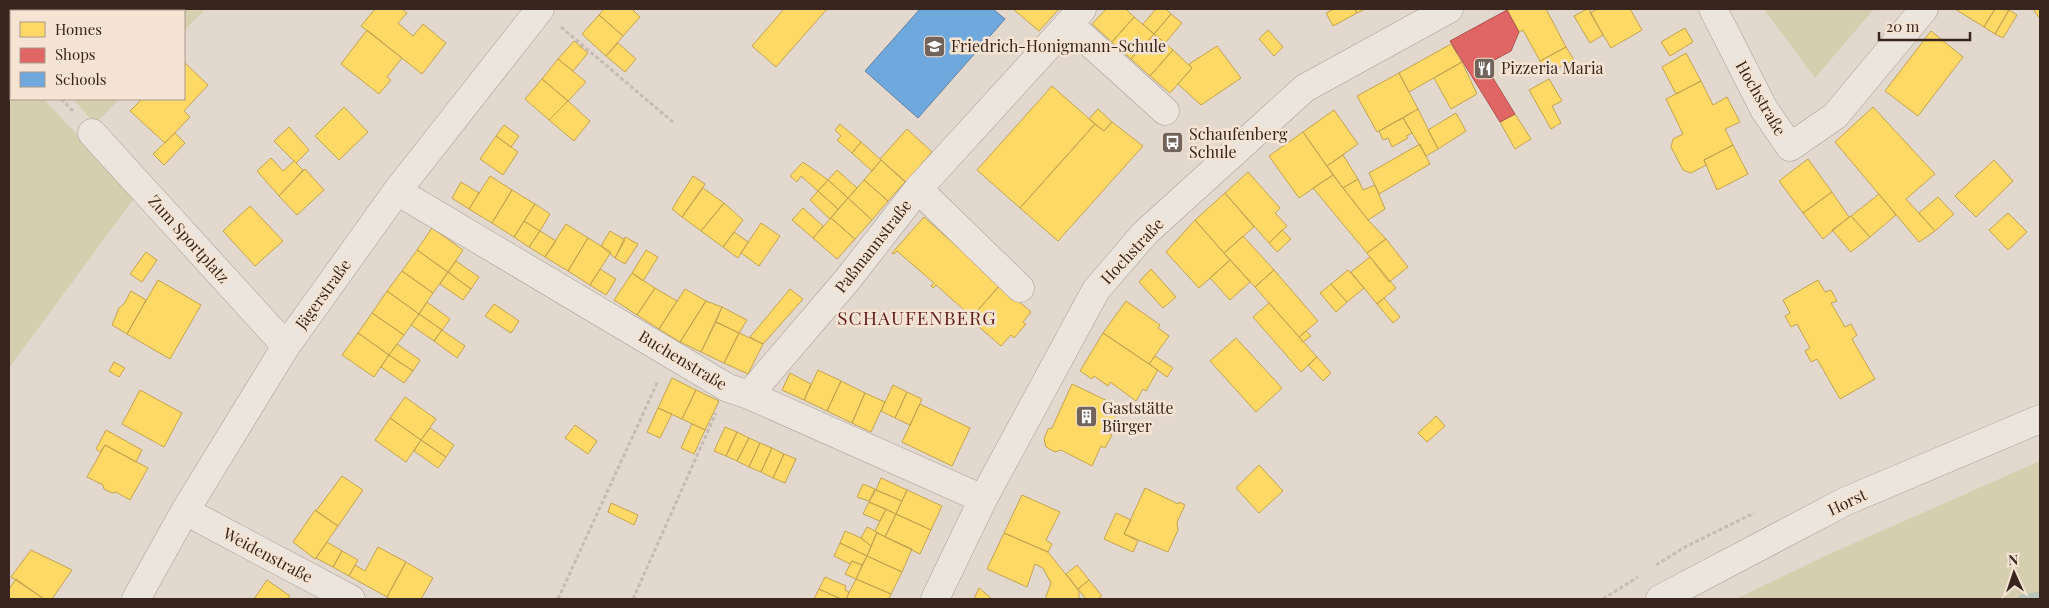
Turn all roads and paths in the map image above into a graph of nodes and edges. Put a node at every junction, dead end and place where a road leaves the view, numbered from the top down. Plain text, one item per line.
1 (540, 9) edge
2 (1449, 9) edge
3 (1713, 9) edge
4 (1924, 9) edge
5 (1076, 16) edge
6 (1422, 16) edge
7 (1165, 111) dead end
8 (674, 123) dead end
9 (92, 133) dead end
10 (918, 189) junction
11 (397, 191) junction
12 (1020, 288) dead end
13 (286, 346) junction
14 (671, 353) junction
15 (738, 391) junction
16 (2040, 419) edge
17 (983, 499) junction
18 (185, 511) junction
19 (136, 599) edge
20 (351, 599) edge
21 (558, 599) edge
22 (633, 599) edge
23 (935, 599) edge
24 (1660, 599) edge

1 - 8 path
1 - 11 street, Jägerstraße
2 - 6 street, Hochstraße
3 - 4 street, Hochstraße
5 - 7 street, Paßmannstraße
5 - 10 street, Paßmannstraße
6 - 17 street, Hochstraße
9 - 13 street, Zum Sportplatz
10 - 12 street, Paßmannstraße
10 - 15 street, Paßmannstraße
11 - 13 street, Jägerstraße
11 - 14 street, Buchenstraße
13 - 18 street, Jägerstraße
14 - 15 street, Buchenstraße
14 - 21 path
15 - 17 street, Buchenstraße
15 - 22 path
16 - 24 street, Horst
17 - 23 street, Hochstraße
18 - 19 street, Jägerstraße
18 - 20 street, Weidenstraße

